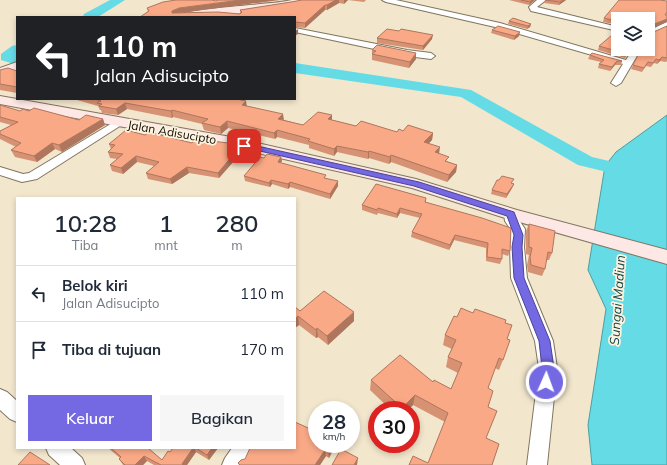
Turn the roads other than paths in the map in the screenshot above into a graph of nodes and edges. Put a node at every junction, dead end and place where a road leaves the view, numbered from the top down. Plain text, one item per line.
1 (304, 0) edge
2 (386, 0) edge
3 (542, 0) edge
4 (662, 0) edge
5 (667, 1) edge
6 (213, 12) junction
7 (186, 16) edge
8 (232, 16) edge
9 (667, 24) edge
10 (611, 27) edge
11 (296, 30) edge
12 (655, 30) edge
13 (431, 56) dead end
14 (632, 56) edge
15 (628, 63) junction
16 (16, 66) edge
17 (0, 72) edge
18 (616, 82) dead end
19 (0, 100) edge
20 (119, 122) junction
21 (0, 171) edge
22 (515, 215) junction
23 (667, 257) edge
24 (0, 398) edge
25 (16, 412) edge
26 (57, 449) edge
27 (243, 449) edge
28 (75, 465) edge
29 (232, 465) edge
30 (537, 465) edge

1 - 6 main road
2 - 15 street
3 - 10 street
4 - 5 street
6 - 7 main road
6 - 8 street
9 - 12 street
11 - 13 street
14 - 15 street
15 - 18 street
16 - 17 main road
19 - 20 main road, Jalan Adisucipto
20 - 21 street
20 - 22 main road, Jalan Adisucipto
22 - 23 main road, Jalan Adisucipto
22 - 30 street
24 - 25 street
26 - 28 street
27 - 29 street

